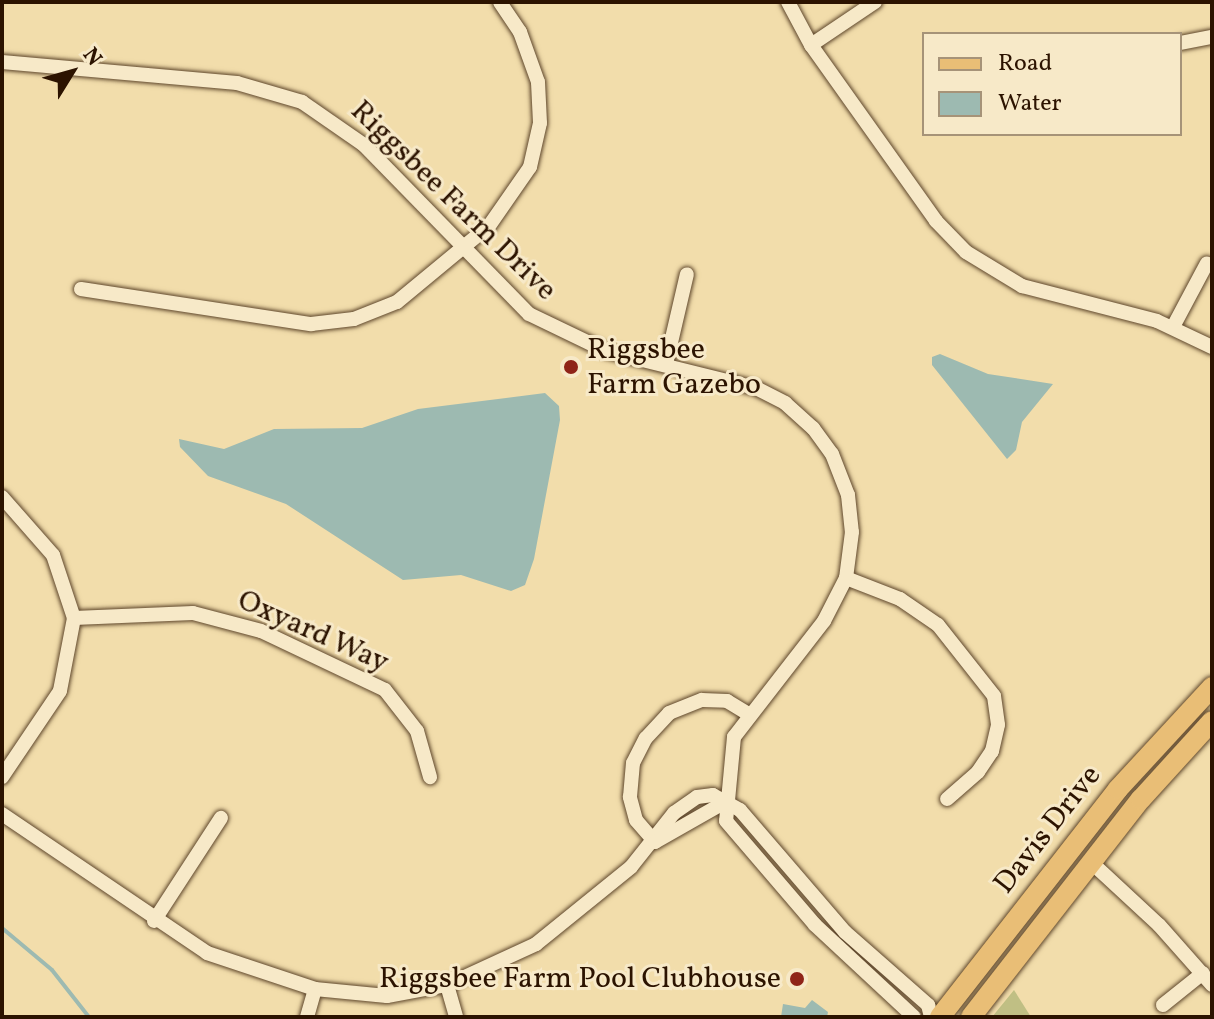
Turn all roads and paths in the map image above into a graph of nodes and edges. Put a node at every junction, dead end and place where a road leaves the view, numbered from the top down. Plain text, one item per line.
1 (500, 2) edge
2 (788, 2) edge
3 (875, 2) edge
4 (1212, 37) edge
5 (1182, 43) edge
6 (811, 45) junction
7 (2, 62) edge
8 (461, 249) junction
9 (1207, 263) dead end
10 (687, 274) dead end
11 (81, 289) dead end
12 (1173, 327) junction
13 (1212, 347) edge
14 (666, 364) junction
15 (2, 497) edge
16 (846, 578) junction
17 (74, 618) junction
18 (1212, 687) edge
19 (749, 714) junction
20 (1212, 721) edge
21 (2, 777) edge
22 (430, 777) dead end
23 (947, 799) dead end
24 (725, 802) junction
25 (2, 814) edge
26 (221, 818) dead end
27 (655, 842) junction
28 (1092, 863) junction
29 (154, 921) junction
30 (1207, 979) edge
31 (447, 985) junction
32 (315, 989) junction
33 (1163, 1005) dead end
34 (307, 1017) edge
35 (456, 1017) edge
36 (914, 1017) edge
37 (931, 1017) edge
38 (940, 1017) edge
39 (971, 1017) edge

1 - 8 street
2 - 6 street
3 - 6 street
4 - 5 street
6 - 12 street
7 - 8 street, Riggsbee Farm Drive
8 - 11 street
8 - 14 street, Riggsbee Farm Drive
9 - 12 street
10 - 14 street
12 - 13 street
14 - 16 street, Riggsbee Farm Drive
15 - 17 street
16 - 19 street, Riggsbee Farm Drive
16 - 23 street
17 - 21 street
17 - 22 street, Oxyard Way
18 - 38 main road, Davis Drive
19 - 24 street, Riggsbee Farm Drive
19 - 27 street
20 - 28 main road, Davis Drive
24 - 27 street
24 - 36 street, Riggsbee Farm Drive
24 - 37 street
25 - 29 street
26 - 29 street
27 - 31 street
28 - 30 street
28 - 39 main road, Davis Drive
29 - 32 street
30 - 33 street
31 - 32 street
31 - 35 street
32 - 34 street

